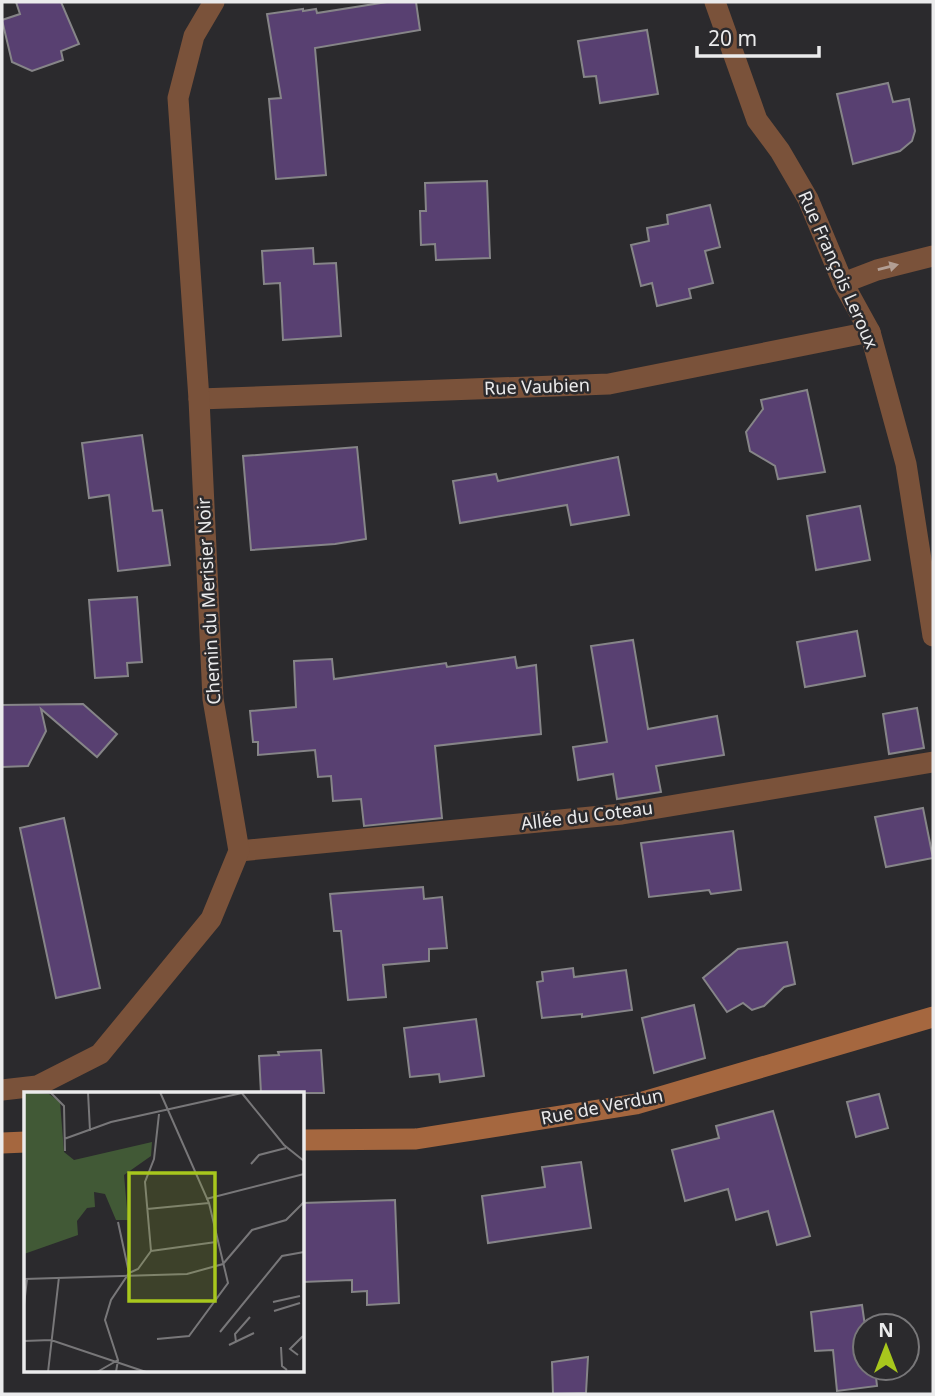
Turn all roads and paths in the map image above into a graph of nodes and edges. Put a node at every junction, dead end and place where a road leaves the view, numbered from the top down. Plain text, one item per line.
1 (214, 2) edge
2 (715, 2) edge
3 (933, 256) edge
4 (844, 283) junction
5 (870, 332) junction
6 (200, 399) junction
7 (933, 636) edge
8 (933, 762) edge
9 (239, 851) junction
10 (933, 1017) edge
11 (2, 1090) edge
12 (304, 1140) edge
13 (24, 1142) edge
14 (2, 1143) edge

1 - 6 street, Chemin du Merisier Noir
2 - 4 street, Rue François Leroux
4 -> 3 street
4 - 5 street, Rue François Leroux
5 - 6 street, Rue Vaubien
5 - 7 street, Rue François Leroux
6 - 9 street, Chemin du Merisier Noir
8 - 9 street, Allée du Coteau
9 - 11 street
10 - 12 street, Rue de Verdun
13 - 14 street

